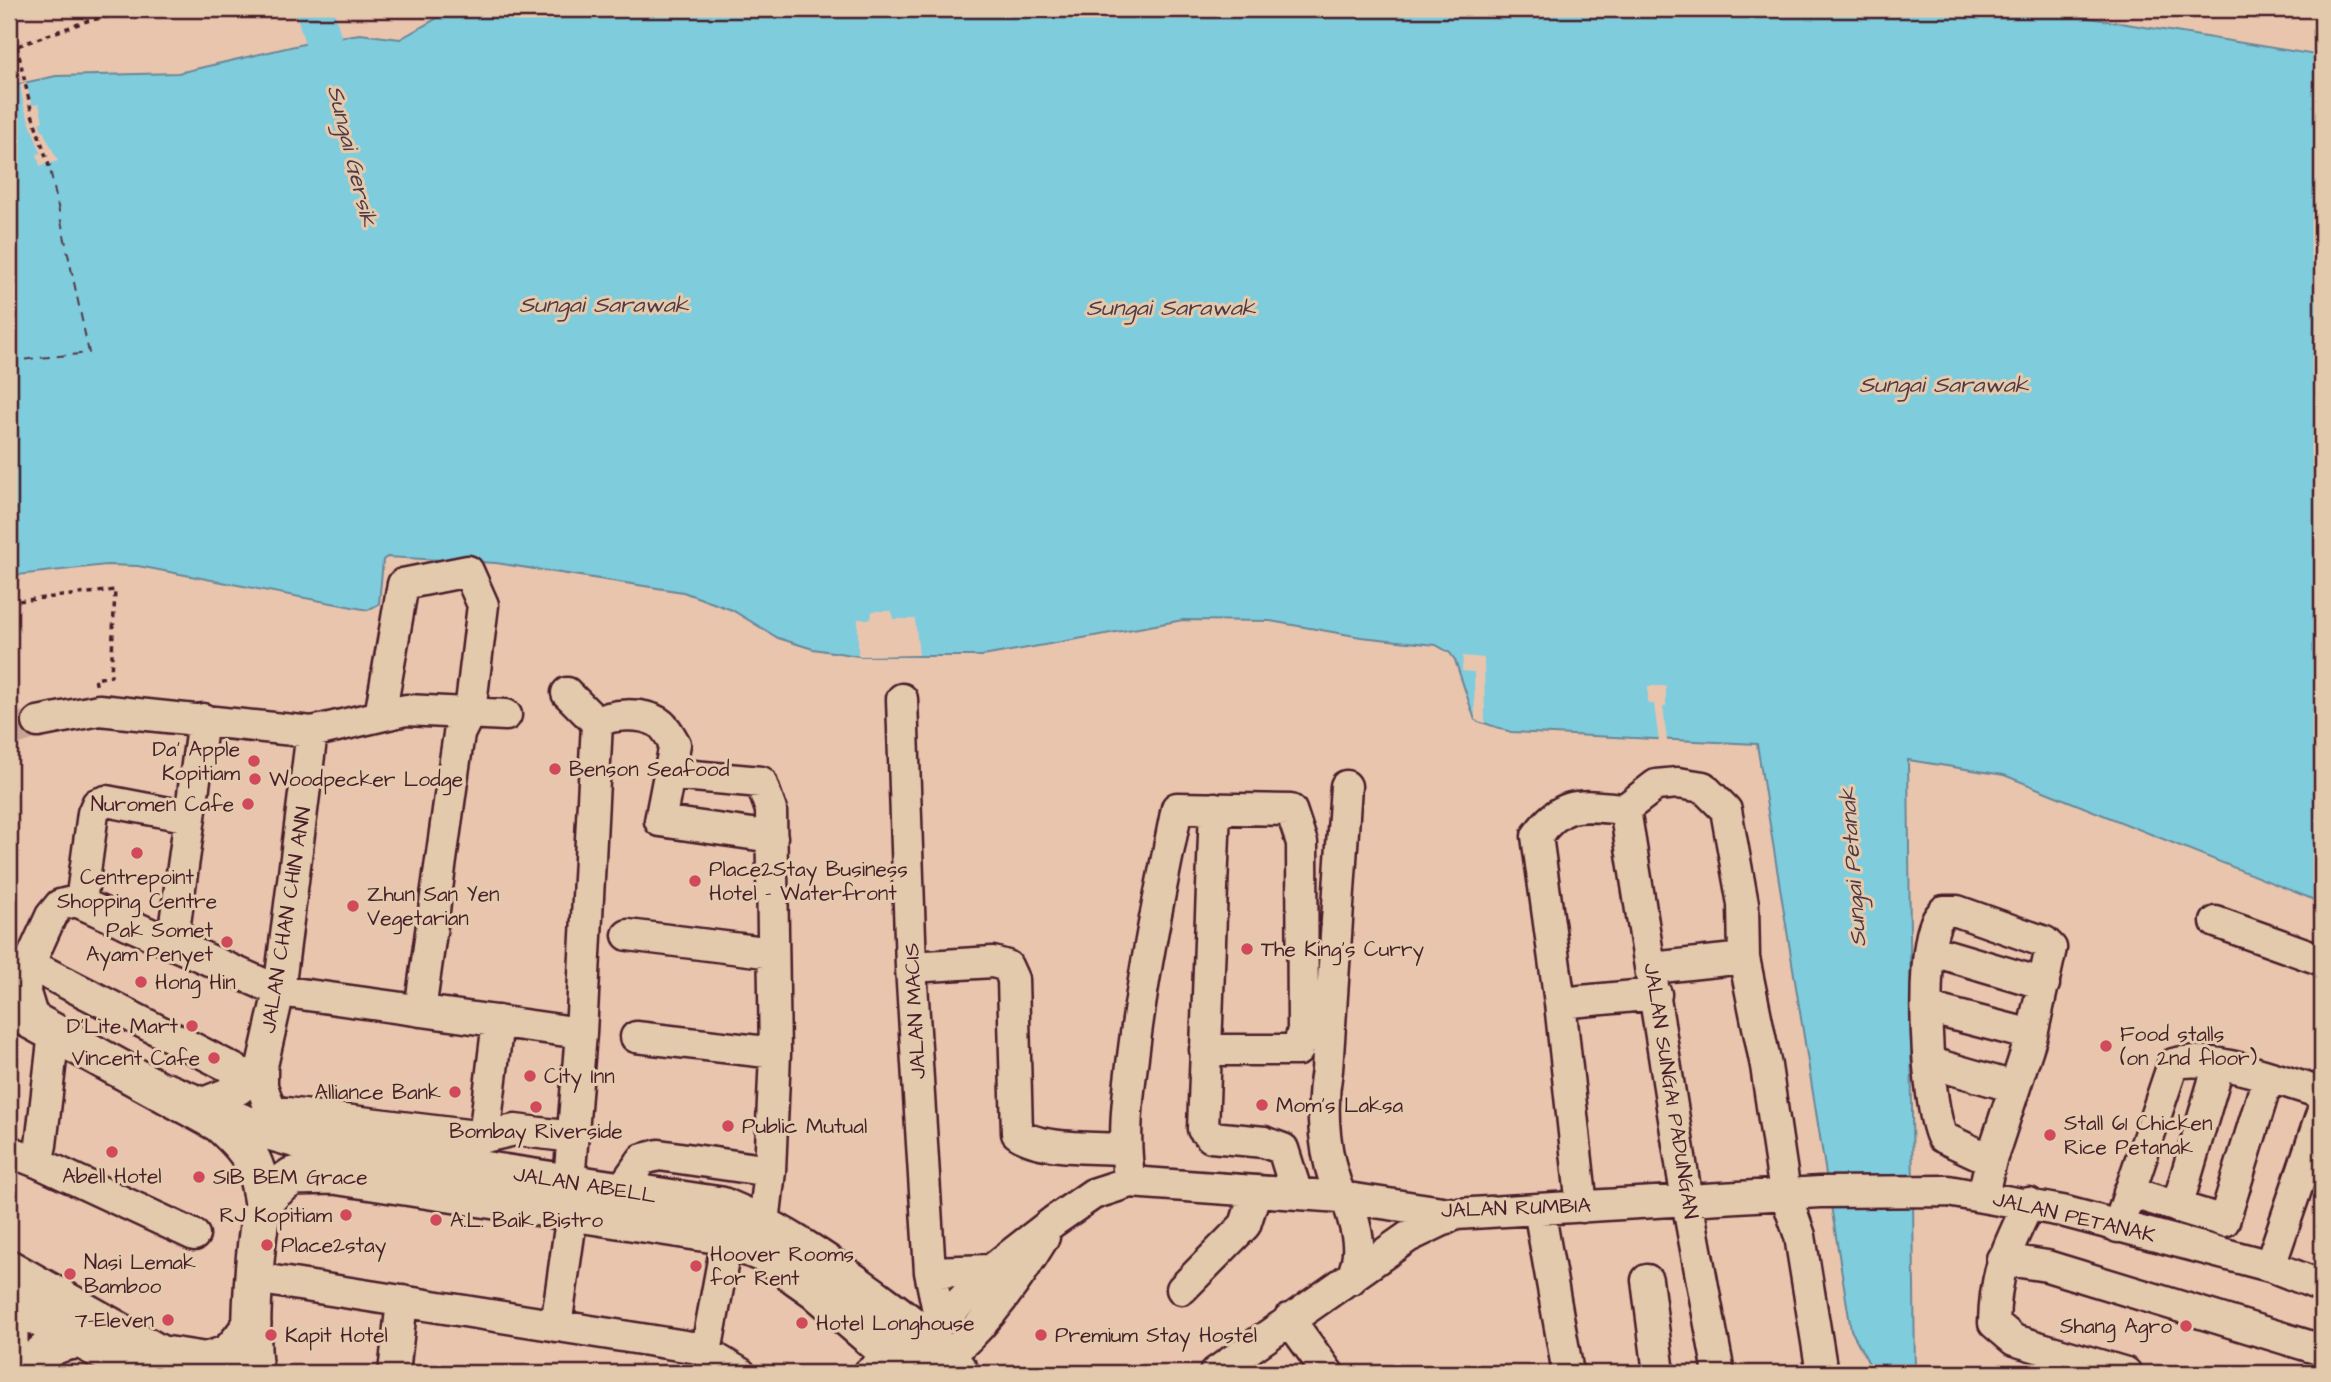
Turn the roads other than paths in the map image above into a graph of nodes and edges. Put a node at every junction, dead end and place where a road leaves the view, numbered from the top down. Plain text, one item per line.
1 (567, 693) dead end
2 (902, 699) dead end
3 (470, 712) junction
4 (506, 715) dead end
5 (380, 716) junction
6 (202, 719) junction
7 (38, 722) tunnel mouth
8 (597, 723) junction
9 (312, 732) junction
10 (671, 774) junction
11 (1346, 786) dead end
12 (1216, 808) junction
13 (1625, 808) junction
14 (190, 817) junction
15 (772, 837) junction
16 (81, 902) junction
17 (2216, 922) dead end
18 (628, 935) dead end
19 (172, 944) junction
20 (1930, 950) junction
21 (773, 953) junction
22 (1744, 958) junction
23 (2322, 960) edge
24 (29, 964) junction
25 (911, 967) junction
26 (1654, 981) junction
27 (2044, 984) junction
28 (279, 991) junction
29 (1560, 1003) junction
30 (1927, 1008) junction
31 (420, 1011) junction
32 (32, 1021) edge
33 (498, 1021) junction
34 (581, 1032) junction
35 (2032, 1035) junction
36 (636, 1037) dead end
37 (1205, 1051) junction
38 (775, 1053) junction
39 (1931, 1063) junction
40 (2219, 1064) junction
41 (257, 1072) junction
42 (2268, 1078) junction
43 (2014, 1087) junction
44 (2322, 1093) edge
45 (182, 1098) junction
46 (2322, 1113) edge
47 (274, 1123) junction
48 (484, 1137) junction
49 (573, 1137) junction
50 (1124, 1149) junction
51 (9, 1151) edge
52 (1991, 1160) junction
53 (37, 1162) junction
54 (770, 1171) junction
55 (1130, 1182) junction
56 (621, 1190) junction
57 (1256, 1191) junction
58 (1820, 1192) joint
59 (2129, 1192) junction
60 (1785, 1193) junction
61 (1297, 1194) junction
62 (1983, 1195) junction
63 (571, 1197) junction
64 (1344, 1198) junction
65 (1687, 1201) junction
66 (2029, 1203) junction
67 (263, 1204) junction
68 (1582, 1207) junction
69 (2177, 1207) junction
70 (1539, 1209) junction
71 (1456, 1214) junction
72 (1054, 1222) junction
73 (764, 1223) junction
74 (2118, 1227) junction
75 (194, 1235) dead end
76 (726, 1239) junction
77 (2002, 1259) junction
78 (9, 1265) edge
79 (2270, 1266) junction
80 (991, 1270) junction
81 (930, 1272) junction
82 (255, 1278) junction
83 (1352, 1279) junction
84 (1647, 1280) dead end
85 (2322, 1286) edge
86 (1182, 1289) dead end
87 (402, 1301) junction
88 (9, 1302) edge
89 (9, 1312) edge
90 (1289, 1320) junction
91 (556, 1325) junction
92 (76, 1340) junction
93 (9, 1349) edge
94 (248, 1349) edge
95 (2322, 1350) edge
96 (706, 1352) junction
97 (922, 1358) edge
98 (29, 1373) edge
99 (145, 1373) edge
100 (197, 1373) edge
101 (394, 1373) edge
102 (740, 1373) edge
103 (1215, 1373) edge
104 (1328, 1373) edge
105 (1567, 1373) edge
106 (1660, 1373) edge
107 (1719, 1373) edge
108 (1822, 1373) edge
109 (2126, 1373) edge

1 - 8 street
2 - 25 street, JALAN MACIS
3 - 4 street
3 - 5 street
3 - 5 street
3 - 31 street
5 - 9 street
6 - 7 street
6 - 9 street
6 - 14 street
8 - 10 street
8 - 34 street
9 - 28 street, JALAN CHAN CHIN ANN
10 - 15 street
10 - 15 street
11 - 64 street
12 - 37 street
12 - 37 street
12 - 50 street
13 - 22 street
13 - 26 street, JALAN SUNGAI PADUNGAN
13 - 29 street
14 - 16 street
14 - 19 street
15 - 21 street
16 - 19 street
16 - 24 street
17 - 23 street
18 - 21 street
19 - 28 street
20 - 27 street
20 - 27 street
20 - 30 street
21 - 38 street
22 - 26 street
22 - 60 street
24 - 32 street
24 - 41 street
25 - 50 street
25 - 81 street, JALAN MACIS
26 - 29 street
26 - 65 street, JALAN SUNGAI PADUNGAN
27 - 35 street
28 - 31 street
28 - 41 street, JALAN CHAN CHIN ANN
29 - 68 street
30 - 35 street
30 - 39 street
31 - 33 street
32 - 45 main road, JALAN ABELL
32 - 53 street
33 - 34 street
33 - 48 street
34 - 49 street
35 - 43 street
36 - 38 street
37 - 61 street
38 - 54 street
39 - 43 street
39 - 52 street
40 - 42 street
40 - 59 street
40 - 69 street
41 - 45 street
41 - 47 street, JALAN CHAN CHIN ANN
42 - 44 street
42 - 69 street
43 - 52 street
45 - 47 main road, JALAN ABELL
45 - 67 main road, JALAN ABELL
46 - 79 street
47 - 48 street
47 - 63 main road, JALAN ABELL
48 - 49 street
49 - 63 street
50 - 55 street
51 - 53 street
52 - 62 street
53 - 75 street
54 - 56 street
54 - 73 street
55 - 57 street, JALAN RUMBIA
55 - 72 street
56 - 63 main road, JALAN ABELL
56 - 73 main road, JALAN ABELL
57 - 61 street, JALAN RUMBIA
57 - 86 street
58 - 60 street, JALAN RUMBIA
58 - 62 street, JALAN PETANAK
59 - 69 street
59 - 74 street
60 - 65 street, JALAN RUMBIA
60 - 108 street
61 - 64 street, JALAN RUMBIA
62 - 66 street, JALAN PETANAK
63 - 67 main road, JALAN ABELL
63 - 76 main road, JALAN ABELL
63 - 91 street
64 - 71 street, JALAN RUMBIA
64 - 83 street
65 - 68 street, JALAN RUMBIA
65 - 107 street, JALAN SUNGAI PADUNGAN
66 - 74 street, JALAN PETANAK
66 - 77 street
67 - 82 main road, JALAN ABELL
68 - 70 street, JALAN RUMBIA
70 - 71 street, JALAN RUMBIA
70 - 105 street
71 - 83 street
72 - 80 street
72 - 97 street
73 - 97 main road, JALAN ABELL
74 - 79 street, JALAN PETANAK
76 - 96 street
76 - 97 main road, JALAN ABELL
77 - 95 street
77 - 109 street
78 - 94 street
79 - 85 street, JALAN PETANAK
80 - 81 street
80 - 97 street
81 - 97 street, JALAN MACIS
82 - 87 street
82 - 94 main road, JALAN ABELL
83 - 90 street
84 - 106 street
87 - 91 street
87 - 101 street
88 - 92 main road
89 - 93 main road
90 - 103 street
90 - 104 street
91 - 96 street
92 - 98 main road
92 - 99 main road
94 - 100 main road
96 - 102 street

